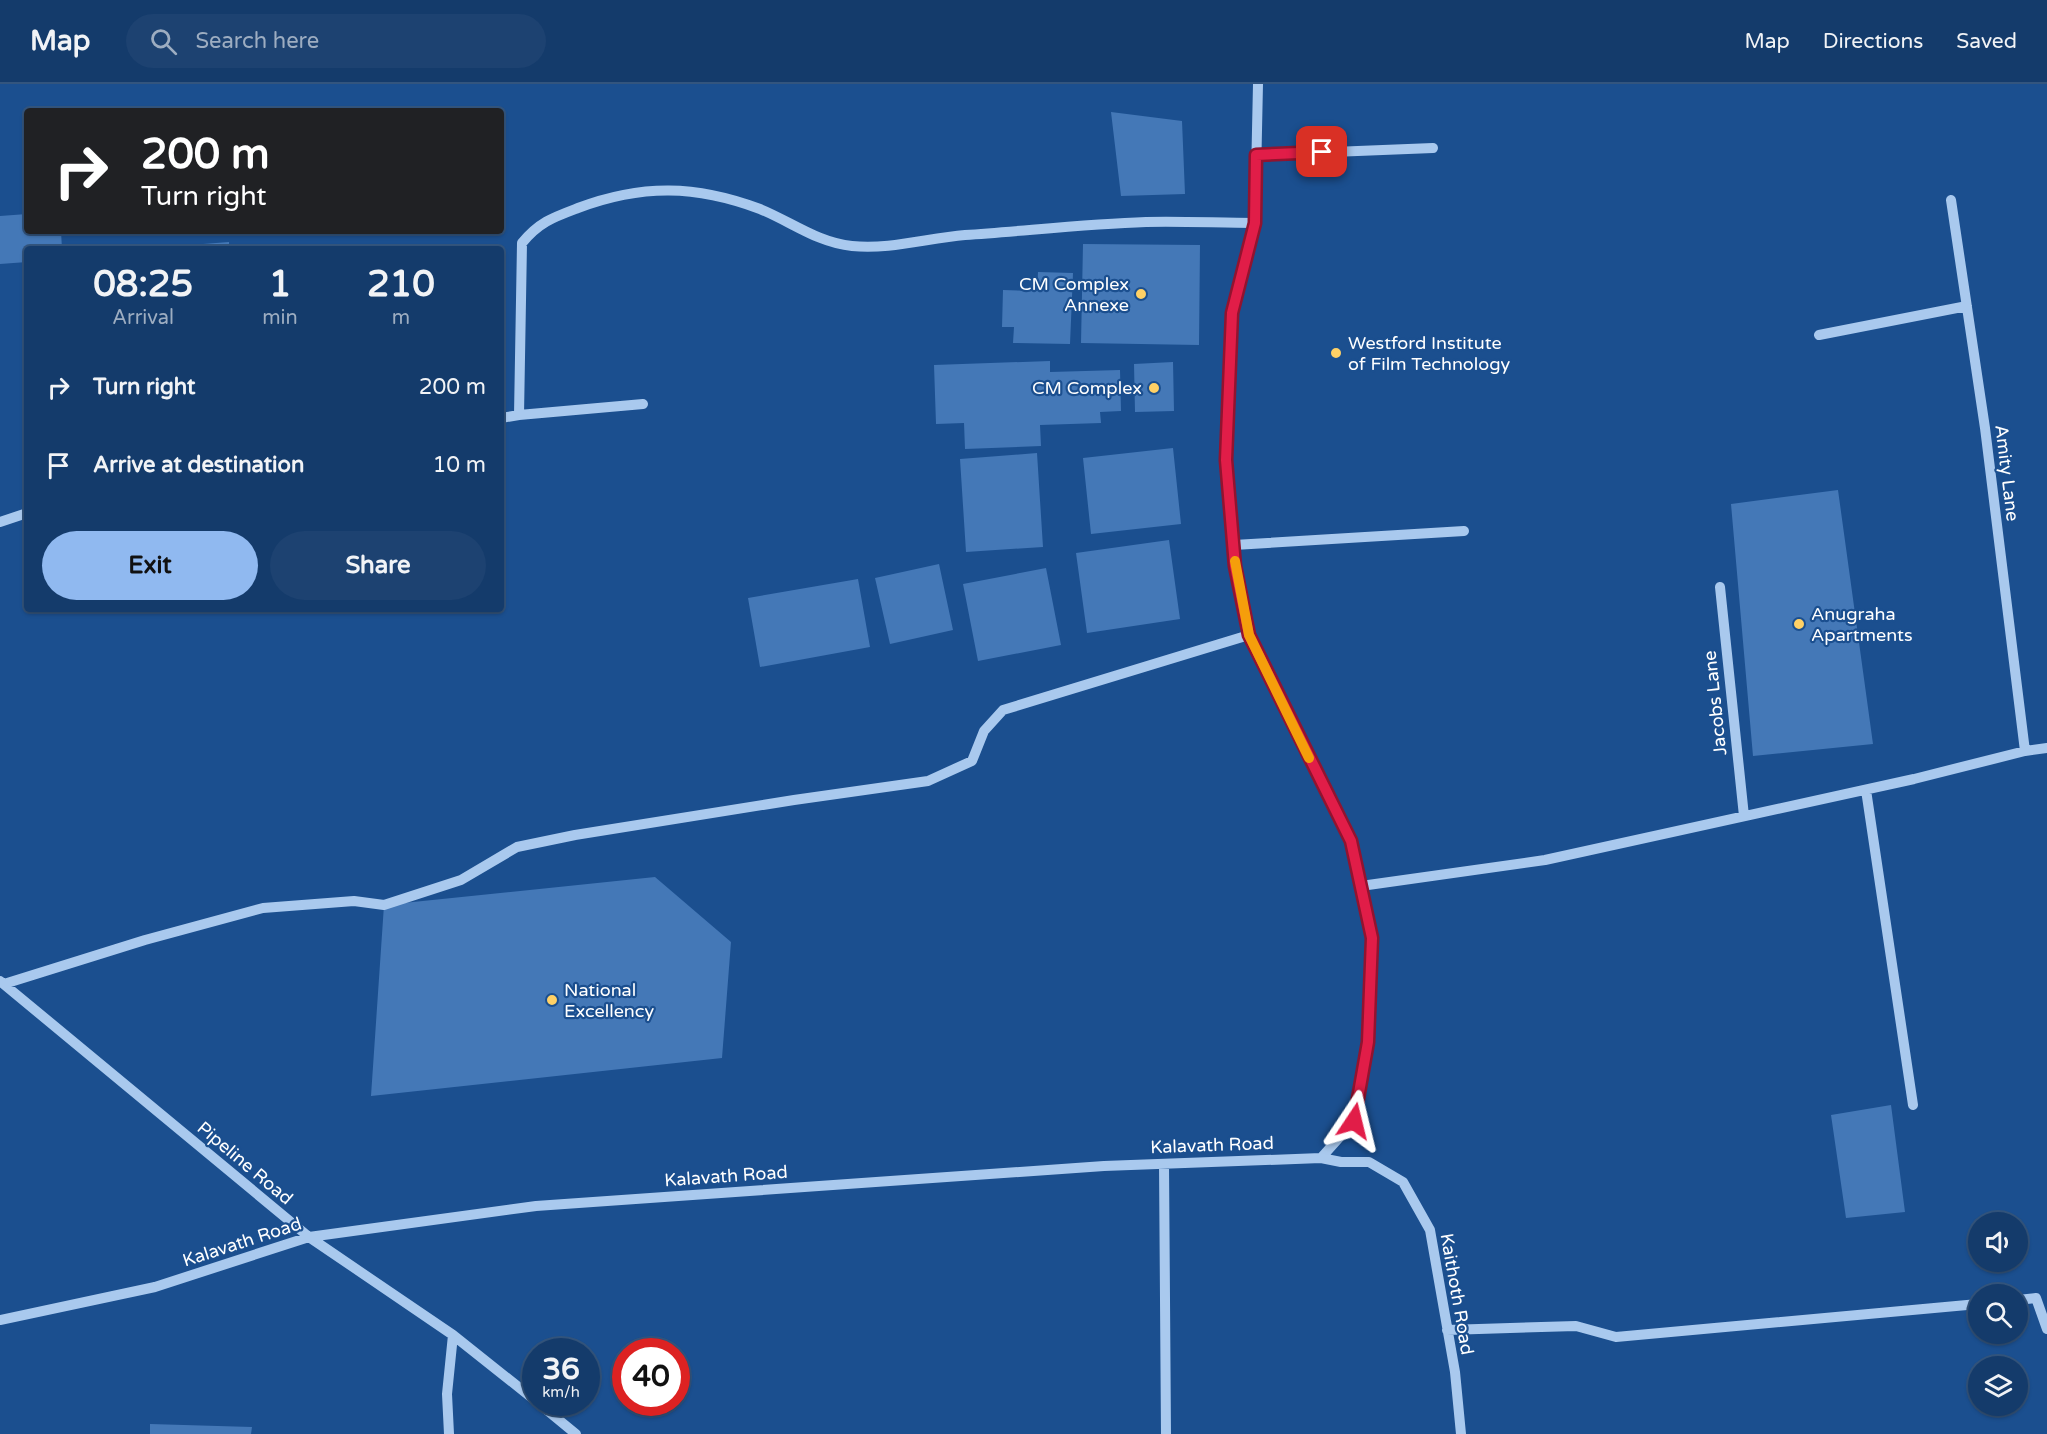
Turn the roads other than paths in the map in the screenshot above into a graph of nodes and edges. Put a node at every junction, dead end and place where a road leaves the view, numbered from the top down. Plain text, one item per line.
1 (1258, 84) edge
2 (1433, 147) dead end
3 (1256, 155) junction
4 (1951, 200) dead end
5 (1255, 223) junction
6 (1967, 306) junction
7 (1819, 335) dead end
8 (644, 404) dead end
9 (519, 416) junction
10 (504, 418) edge
11 (24, 514) edge
12 (0, 522) edge
13 (1464, 531) dead end
14 (1233, 545) junction
15 (1720, 587) dead end
16 (1249, 635) junction
17 (2047, 748) edge
18 (2025, 751) junction
19 (1866, 790) junction
20 (1744, 816) junction
21 (1361, 886) junction
22 (2, 983) edge
23 (1912, 1105) dead end
24 (1321, 1158) junction
25 (1164, 1164) junction
26 (309, 1237) junction
27 (2028, 1299) edge
28 (1968, 1305) edge
29 (0, 1320) edge
30 (2047, 1329) edge
31 (1447, 1330) junction
32 (453, 1335) junction
33 (522, 1391) edge
34 (554, 1416) edge
35 (449, 1434) edge
36 (576, 1434) edge
37 (1166, 1434) edge
38 (1461, 1434) edge

1 - 3 street
2 - 3 street
3 - 5 street
4 - 6 street, Amity Lane
5 - 9 street
5 - 14 street
6 - 7 street
6 - 18 street, Amity Lane
8 - 9 street
9 - 10 street
11 - 12 street
13 - 14 street
14 - 16 street
15 - 20 street, Jacobs Lane
16 - 21 street
16 - 22 street
17 - 18 street
18 - 19 street
19 - 20 street
19 - 23 street
20 - 21 street
21 - 24 street
22 - 26 street, Pipeline Road
24 - 25 street, Kalavath Road
24 - 31 street, Kaithoth Road
25 - 26 street, Kalavath Road
25 - 37 street
26 - 29 street, Kalavath Road
26 - 32 street, Pipeline Road
27 - 30 street
28 - 31 street
31 - 38 street, Kaithoth Road
32 - 33 street, Pipeline Road
32 - 35 street
34 - 36 street, Pipeline Road

